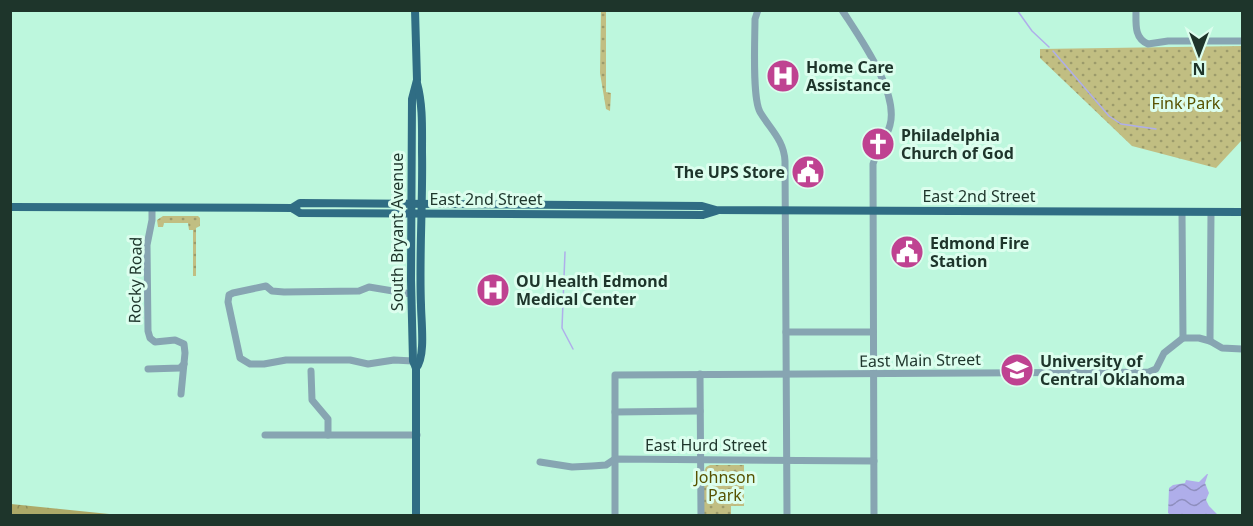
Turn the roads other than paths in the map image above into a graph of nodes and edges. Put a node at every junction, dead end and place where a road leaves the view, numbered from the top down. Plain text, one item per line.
1 (415, 10) edge
2 (758, 10) edge
3 (842, 10) edge
4 (1136, 10) edge
5 (1242, 40) edge
6 (417, 80) junction
7 (412, 203) junction
8 (422, 204) junction
9 (540, 205) junction
10 (677, 206) junction
11 (10, 207) edge
12 (152, 208) junction
13 (292, 208) junction
14 (716, 210) junction
15 (786, 211) junction
16 (873, 211) junction
17 (1182, 212) junction
18 (1212, 212) junction
19 (1242, 212) edge
20 (411, 213) junction
21 (421, 214) junction
22 (527, 215) junction
23 (648, 215) junction
24 (411, 294) junction
25 (786, 332) junction
26 (873, 332) junction
27 (1183, 338) junction
28 (1210, 340) junction
29 (1242, 349) edge
30 (184, 364) junction
31 (415, 365) junction
32 (148, 369) dead end
33 (311, 370) dead end
34 (700, 374) junction
35 (874, 374) junction
36 (786, 375) junction
37 (181, 394) dead end
38 (700, 411) junction
39 (615, 412) junction
40 (265, 435) dead end
41 (328, 435) junction
42 (417, 435) junction
43 (615, 459) junction
44 (700, 459) junction
45 (787, 459) junction
46 (874, 461) junction
47 (540, 462) dead end
48 (416, 516) edge
49 (615, 516) edge
50 (701, 516) edge
51 (787, 516) edge
52 (874, 516) edge

1 - 6 main road, South Bryant Avenue
2 - 15 street
3 - 16 street
4 - 5 street
6 - 7 main road, South Bryant Avenue
6 - 8 main road, South Bryant Avenue
7 - 8 main road, East 2nd Street
7 - 13 main road, East 2nd Street
7 - 20 main road, South Bryant Avenue
8 - 9 main road, East 2nd Street
8 - 21 main road, South Bryant Avenue
9 - 10 main road, East 2nd Street
9 - 22 main road
10 - 14 main road, East 2nd Street
10 - 23 main road
11 - 12 main road, East 2nd Street
12 - 13 main road, East 2nd Street
12 - 30 street, Rocky Road
13 - 20 main road, East 2nd Street
14 - 15 main road, East 2nd Street
14 - 23 main road, East 2nd Street
15 - 16 main road, East 2nd Street
15 - 25 street
16 - 17 main road, East 2nd Street
16 - 26 street
17 - 18 main road, East 2nd Street
17 - 27 street
18 - 19 main road, East 2nd Street
18 - 28 street
20 - 21 main road, East 2nd Street
20 - 24 main road, South Bryant Avenue
21 - 22 main road, East 2nd Street
21 - 31 main road, South Bryant Avenue
22 - 23 main road, East 2nd Street
24 - 31 main road, South Bryant Avenue
24 - 31 street
25 - 26 street
25 - 36 street
26 - 35 street
27 - 28 street
27 - 35 street, East Main Street
28 - 29 street
30 - 32 street
30 - 37 street, Rocky Road
31 - 42 main road
33 - 41 street
34 - 36 street, East Main Street
34 - 38 street
34 - 39 street, East Main Street
35 - 36 street, East Main Street
35 - 46 street
36 - 45 street
38 - 39 street
38 - 44 street
39 - 43 street
40 - 41 street
41 - 42 street
42 - 48 main road
43 - 44 street, East Hurd Street
43 - 47 street, East Hurd Street
43 - 49 street
44 - 45 street, East Hurd Street
44 - 50 street
45 - 46 street, East Hurd Street
45 - 51 street
46 - 52 street

